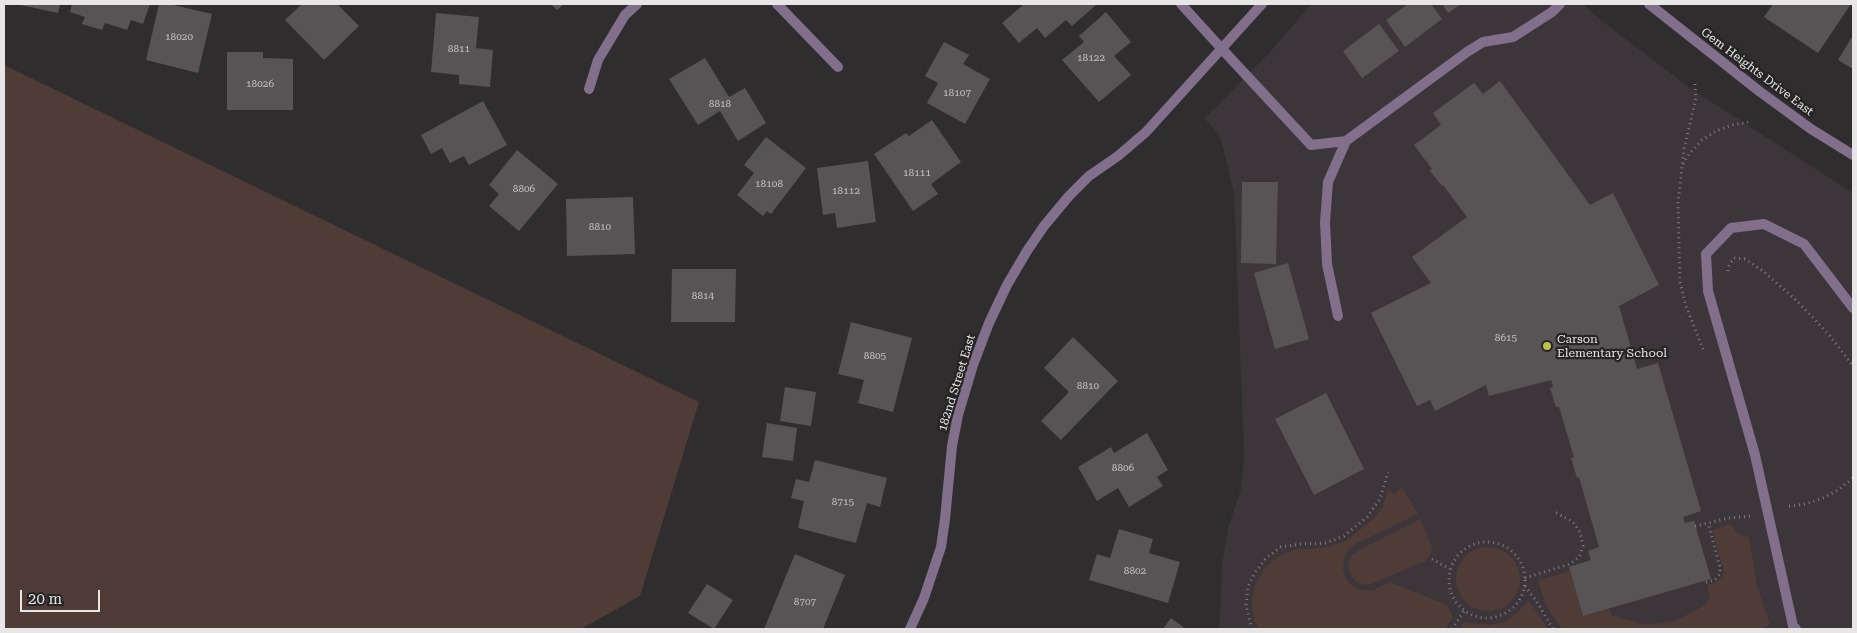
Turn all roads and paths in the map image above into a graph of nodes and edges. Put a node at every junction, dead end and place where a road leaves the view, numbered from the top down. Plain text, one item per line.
1 (636, 4) edge
2 (777, 4) edge
3 (1181, 4) edge
4 (1262, 4) edge
5 (1560, 4) edge
6 (1649, 4) edge
7 (1221, 48) junction
8 (838, 67) dead end
9 (589, 89) dead end
10 (1749, 122) dead end
11 (1346, 141) junction
12 (1853, 155) edge
13 (1681, 167) dead end
14 (1727, 278) dead end
15 (1853, 308) edge
16 (1338, 316) dead end
17 (1853, 366) edge
18 (1388, 472) dead end
19 (1853, 478) edge
20 (1789, 506) dead end
21 (1555, 512) dead end
22 (1752, 516) dead end
23 (1708, 522) junction
24 (1695, 526) dead end
25 (1432, 560) dead end
26 (1450, 569) junction
27 (1525, 578) junction
28 (1706, 582) dead end
29 (1525, 586) junction
30 (1466, 610) junction
31 (910, 629) edge
32 (1252, 629) edge
33 (1452, 629) edge
34 (1553, 629) edge
35 (1796, 629) edge

1 - 9 street
2 - 8 street
3 - 7 street
4 - 7 street, 182nd Street East
5 - 11 street
6 - 12 street, Gem Heights Drive East
7 - 11 street
7 - 31 street, 182nd Street East
10 - 13 path
11 - 16 street
14 - 17 path
15 - 35 street
18 - 32 path
19 - 20 path
21 - 27 path
22 - 23 path
23 - 24 path
23 - 28 path
25 - 26 path
26 - 27 path
26 - 30 path
27 - 29 path
29 - 30 path
29 - 34 path
30 - 33 path

